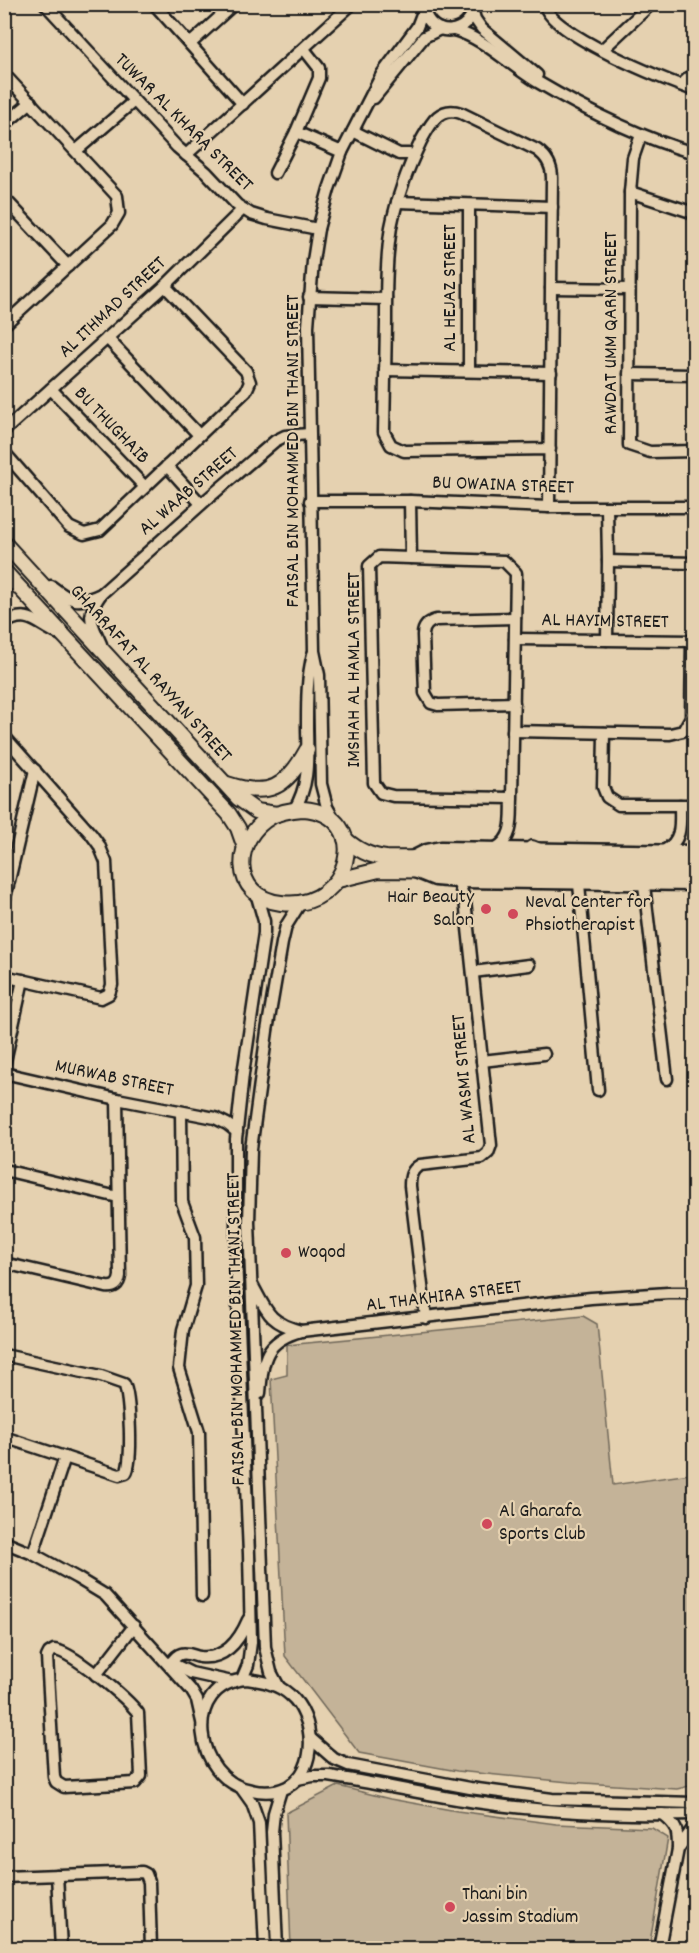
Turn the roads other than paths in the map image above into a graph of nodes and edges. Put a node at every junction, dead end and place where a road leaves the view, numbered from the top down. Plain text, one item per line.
1 (45, 4) edge
2 (154, 4) edge
3 (234, 4) edge
4 (352, 4) edge
5 (545, 4) edge
6 (651, 4) edge
7 (424, 7) edge
8 (474, 8) edge
9 (440, 29) junction
10 (454, 30) junction
11 (190, 44) junction
12 (304, 49) junction
13 (602, 50) junction
14 (694, 73) edge
15 (4, 74) edge
16 (681, 85) junction
17 (694, 90) edge
18 (556, 91) junction
19 (134, 101) junction
20 (31, 102) junction
21 (243, 104) junction
22 (361, 115) junction
23 (4, 125) edge
24 (352, 131) junction
25 (296, 132) junction
26 (641, 135) junction
27 (76, 151) junction
28 (342, 153) junction
29 (694, 153) edge
30 (186, 155) junction
31 (412, 161) junction
32 (275, 173) dead end
33 (630, 192) junction
34 (4, 198) edge
35 (397, 202) junction
36 (469, 205) junction
37 (552, 207) junction
38 (243, 209) junction
39 (694, 213) edge
40 (318, 229) junction
41 (68, 266) junction
42 (165, 286) junction
43 (551, 288) junction
44 (629, 289) junction
45 (309, 297) junction
46 (386, 299) junction
47 (6, 322) edge
48 (107, 338) junction
49 (385, 370) junction
50 (469, 371) junction
51 (551, 373) junction
52 (629, 374) junction
53 (694, 375) edge
54 (51, 389) junction
55 (4, 431) edge
56 (309, 434) junction
57 (200, 435) junction
58 (550, 449) junction
59 (694, 451) edge
60 (4, 452) edge
61 (167, 466) junction
62 (145, 487) junction
63 (310, 501) junction
64 (410, 501) junction
65 (201, 504) junction
66 (549, 507) junction
67 (607, 507) junction
68 (694, 507) edge
69 (4, 543) edge
70 (411, 558) junction
71 (608, 561) junction
72 (694, 563) edge
73 (4, 571) edge
74 (39, 581) junction
75 (101, 594) junction
76 (515, 618) junction
77 (4, 624) edge
78 (64, 636) junction
79 (514, 639) junction
80 (607, 640) junction
81 (693, 640) edge
82 (102, 650) junction
83 (314, 651) junction
84 (307, 695) junction
85 (319, 695) junction
86 (514, 703) junction
87 (513, 731) junction
88 (604, 733) junction
89 (4, 736) edge
90 (307, 750) junction
91 (35, 770) junction
92 (223, 783) junction
93 (512, 798) junction
94 (294, 810) junction
95 (277, 814) junction
96 (336, 824) junction
97 (511, 831) junction
98 (679, 834) junction
99 (345, 839) junction
100 (244, 845) junction
101 (496, 848) junction
102 (527, 848) junction
103 (665, 850) junction
104 (694, 854) edge
105 (560, 859) junction
106 (411, 864) junction
107 (694, 874) edge
108 (338, 880) junction
109 (458, 882) junction
110 (579, 884) junction
111 (644, 885) junction
112 (694, 885) edge
113 (256, 893) junction
114 (4, 902) edge
115 (301, 902) junction
116 (530, 965) dead end
117 (473, 972) junction
118 (4, 976) edge
119 (23, 980) junction
120 (544, 1054) dead end
121 (482, 1061) junction
122 (4, 1066) edge
123 (4, 1073) edge
124 (667, 1079) dead end
125 (598, 1090) dead end
126 (117, 1099) junction
127 (238, 1111) junction
128 (181, 1112) junction
129 (215, 1118) junction
130 (237, 1132) junction
131 (4, 1170) edge
132 (118, 1197) junction
133 (4, 1263) edge
134 (251, 1282) junction
135 (694, 1293) edge
136 (426, 1318) junction
137 (301, 1331) junction
138 (4, 1355) edge
139 (256, 1432) junction
140 (4, 1437) edge
141 (64, 1457) junction
142 (4, 1542) edge
143 (33, 1554) junction
144 (202, 1596) dead end
145 (250, 1614) junction
146 (134, 1626) junction
147 (167, 1661) junction
148 (96, 1675) junction
149 (237, 1681) junction
150 (279, 1688) junction
151 (202, 1725) junction
152 (310, 1738) junction
153 (297, 1779) junction
154 (242, 1789) junction
155 (281, 1790) junction
156 (694, 1798) edge
157 (661, 1803) junction
158 (694, 1803) edge
159 (694, 1814) edge
160 (662, 1815) junction
161 (694, 1827) edge
162 (678, 1849) junction
163 (57, 1875) junction
164 (4, 1877) edge
165 (61, 1948) edge
166 (151, 1948) edge
167 (265, 1948) edge
168 (277, 1948) edge
169 (659, 1948) edge

1 - 19 street, TUWAR AL KHARA STREET
2 - 11 street
3 - 11 street
4 - 12 street
5 - 13 street
6 - 13 street
7 - 9 street
7 - 22 street, FAISAL BIN MOHAMMED BIN THANI STREET
8 - 10 street
8 - 18 street
9 - 10 street
9 - 22 street, FAISAL BIN MOHAMMED BIN THANI STREET
10 - 18 street
11 - 21 street
12 - 21 street
12 - 25 street
13 - 16 street
14 - 16 street
15 - 20 street
16 - 17 street
18 - 26 street
19 - 27 street
19 - 30 street, TUWAR AL KHARA STREET
20 - 23 street
20 - 27 street
21 - 30 street
22 - 24 street, FAISAL BIN MOHAMMED BIN THANI STREET
24 - 28 street, FAISAL BIN MOHAMMED BIN THANI STREET
24 - 31 street
25 - 28 street
25 - 32 street
26 - 29 street
26 - 33 street, RAWDAT UMM QARN STREET
27 - 41 street
28 - 40 street, FAISAL BIN MOHAMMED BIN THANI STREET
30 - 38 street, TUWAR AL KHARA STREET
31 - 35 street
31 - 37 street
33 - 39 street
33 - 44 street, RAWDAT UMM QARN STREET
34 - 41 street
35 - 36 street
35 - 46 street
36 - 37 street
36 - 50 street, AL HEJAZ STREET
37 - 43 street
38 - 40 street, TUWAR AL KHARA STREET
38 - 42 street, AL ITHMAD STREET
40 - 45 street, FAISAL BIN MOHAMMED BIN THANI STREET
41 - 47 street
42 - 48 street, AL ITHMAD STREET
42 - 57 street
43 - 44 street
43 - 51 street
44 - 52 street, RAWDAT UMM QARN STREET
45 - 46 street
45 - 56 street, FAISAL BIN MOHAMMED BIN THANI STREET
46 - 49 street
48 - 54 street, AL ITHMAD STREET
48 - 57 street
49 - 50 street
49 - 58 street
50 - 51 street
51 - 58 street
52 - 53 street
52 - 59 street, RAWDAT UMM QARN STREET
54 - 55 street, AL ITHMAD STREET
54 - 62 street, BU THUGHAIB
56 - 63 street, FAISAL BIN MOHAMMED BIN THANI STREET
56 - 65 street, AL WAAB STREET
57 - 61 street
58 - 66 street
60 - 62 street
61 - 62 street
61 - 65 street
63 - 64 street, BU OWAINA STREET
63 - 83 street, FAISAL BIN MOHAMMED BIN THANI STREET
64 - 66 street, BU OWAINA STREET
64 - 70 street
65 - 75 street, AL WAAB STREET
66 - 67 street, BU OWAINA STREET
67 - 68 street, BU OWAINA STREET
67 - 71 street
69 - 74 main road, GHARRAFAT AL RAYYAN STREET
70 - 76 street, IMSHAH AL HAMLA STREET
70 - 93 street, IMSHAH AL HAMLA STREET
71 - 72 street
71 - 80 street
73 - 78 main road, GHARRAFAT AL RAYYAN STREET
74 - 75 street
74 - 82 main road, GHARRAFAT AL RAYYAN STREET
75 - 82 street, AL WAAB STREET
76 - 79 street, IMSHAH AL HAMLA STREET
76 - 86 street
77 - 78 street
78 - 100 main road, GHARRAFAT AL RAYYAN STREET
79 - 80 street, AL HAYIM STREET
79 - 86 street, IMSHAH AL HAMLA STREET
80 - 81 street, AL HAYIM STREET
81 - 88 street
82 - 92 main road, GHARRAFAT AL RAYYAN STREET
83 - 84 street, FAISAL BIN MOHAMMED BIN THANI STREET
83 - 85 street, FAISAL BIN MOHAMMED BIN THANI STREET
84 - 85 street
84 - 90 street, FAISAL BIN MOHAMMED BIN THANI STREET
85 - 96 street, FAISAL BIN MOHAMMED BIN THANI STREET
86 - 87 street, IMSHAH AL HAMLA STREET
87 - 88 street
87 - 93 street, IMSHAH AL HAMLA STREET
88 - 98 street
89 - 91 street
90 - 92 main road
90 - 94 street, FAISAL BIN MOHAMMED BIN THANI STREET
91 - 114 street
91 - 119 street
92 - 95 main road, GHARRAFAT AL RAYYAN STREET
93 - 97 street, IMSHAH AL HAMLA STREET
94 - 95 main road
94 - 96 main road
95 - 100 main road
96 - 99 main road
97 - 101 street
97 - 102 street
98 - 103 street
98 - 104 street
99 - 106 main road
99 - 108 main road
100 - 113 main road
101 - 102 street
101 - 106 street
102 - 103 street
102 - 105 main road
103 - 104 street
104 - 105 main road
105 - 106 main road
106 - 107 main road
106 - 108 main road
106 - 109 street
108 - 115 main road
109 - 110 street
109 - 117 street, AL WASMI STREET
110 - 111 street
110 - 125 street
111 - 112 street
111 - 124 street
113 - 115 main road
113 - 127 street, FAISAL BIN MOHAMMED BIN THANI STREET
115 - 134 street, FAISAL BIN MOHAMMED BIN THANI STREET
116 - 117 street
117 - 121 street, AL WASMI STREET
118 - 119 street
119 - 122 street
120 - 121 street
121 - 136 street, AL WASMI STREET
123 - 126 street, MURWAB STREET
126 - 128 street, MURWAB STREET
126 - 132 street
127 - 129 street, MURWAB STREET
127 - 130 street, FAISAL BIN MOHAMMED BIN THANI STREET
128 - 129 street, MURWAB STREET
128 - 144 street
129 - 130 street, MURWAB STREET
130 - 145 street, FAISAL BIN MOHAMMED BIN THANI STREET
131 - 132 street
132 - 133 street
134 - 137 street, AL THAKHIRA STREET
134 - 139 street, FAISAL BIN MOHAMMED BIN THANI STREET
135 - 136 street, AL THAKHIRA STREET
136 - 137 street, AL THAKHIRA STREET
137 - 139 street, AL THAKHIRA STREET
138 - 141 street
139 - 150 street, FAISAL BIN MOHAMMED BIN THANI STREET
140 - 141 street
141 - 143 street
142 - 143 street
143 - 146 street
145 - 147 street
145 - 149 street, FAISAL BIN MOHAMMED BIN THANI STREET
146 - 147 street
146 - 148 street
147 - 149 street
147 - 151 street
148 - 148 street
149 - 150 street
149 - 151 street
150 - 152 street
151 - 154 street
152 - 153 street
152 - 157 street
153 - 155 street
153 - 160 street
154 - 155 street
154 - 167 street
155 - 168 street
156 - 157 street
157 - 158 street
159 - 160 street
160 - 162 street
161 - 162 street
162 - 169 street
163 - 164 street
163 - 165 street
163 - 166 street

